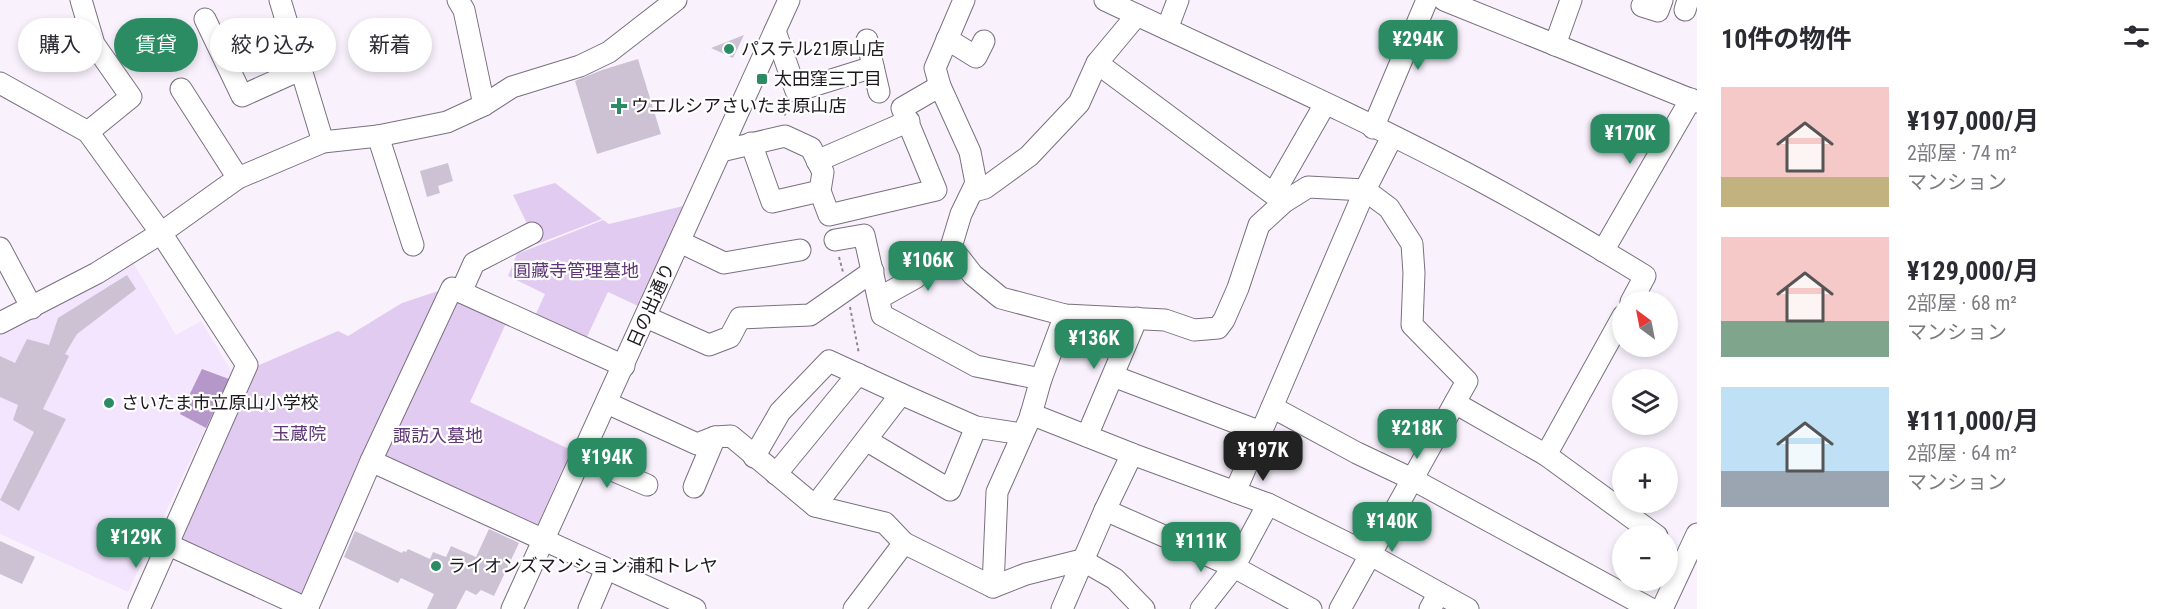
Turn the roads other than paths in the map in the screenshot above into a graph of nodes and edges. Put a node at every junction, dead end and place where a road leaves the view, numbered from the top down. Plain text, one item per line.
1 (81, 0) edge
2 (280, 0) edge
3 (458, 0) edge
4 (676, 0) edge
5 (789, 0) edge
6 (964, 0) edge
7 (1105, 0) edge
8 (1178, 0) edge
9 (1427, 0) edge
10 (1444, 0) edge
11 (1572, 0) edge
12 (1137, 15) junction
13 (286, 18) edge
14 (205, 19) dead end
15 (210, 29) edge
16 (1167, 29) junction
17 (775, 31) junction
18 (947, 39) junction
19 (867, 40) dead end
20 (984, 41) dead end
21 (1555, 45) junction
22 (1097, 63) junction
23 (873, 67) junction
24 (230, 72) edge
25 (295, 72) edge
26 (303, 72) edge
27 (0, 83) edge
28 (940, 86) junction
29 (181, 89) dead end
30 (879, 92) dead end
31 (1694, 100) edge
32 (1325, 104) junction
33 (484, 105) junction
34 (909, 121) junction
35 (88, 132) junction
36 (1383, 132) junction
37 (378, 136) junction
38 (323, 142) junction
39 (751, 143) junction
40 (721, 150) junction
41 (817, 161) junction
42 (238, 178) junction
43 (1365, 190) junction
44 (820, 191) junction
45 (974, 191) junction
46 (1279, 197) junction
47 (161, 233) junction
48 (532, 233) dead end
49 (835, 240) dead end
50 (680, 242) junction
51 (413, 245) dead end
52 (951, 247) junction
53 (0, 248) edge
54 (800, 250) dead end
55 (1603, 251) junction
56 (873, 271) junction
57 (1637, 291) edge
58 (461, 292) junction
59 (879, 298) junction
60 (32, 308) junction
61 (1065, 315) junction
62 (645, 317) junction
63 (1137, 318) junction
64 (0, 323) edge
65 (1612, 336) edge
66 (624, 366) junction
67 (858, 374) junction
68 (1113, 376) junction
69 (1041, 380) junction
70 (901, 394) junction
71 (607, 403) junction
72 (1455, 403) junction
73 (1272, 407) junction
74 (1031, 414) junction
75 (976, 427) junction
76 (1261, 432) junction
77 (1022, 434) junction
78 (1088, 436) junction
79 (715, 437) junction
80 (866, 440) junction
81 (1132, 454) junction
82 (1546, 455) junction
83 (754, 456) junction
84 (582, 458) junction
85 (371, 461) junction
86 (776, 474) junction
87 (1413, 479) junction
88 (647, 485) dead end
89 (694, 487) dead end
90 (1234, 492) junction
91 (1268, 504) junction
92 (815, 506) junction
93 (1105, 510) junction
94 (1642, 525) edge
95 (1697, 534) edge
96 (544, 541) junction
97 (904, 543) junction
98 (169, 545) junction
99 (1678, 552) edge
100 (1369, 554) junction
101 (1082, 561) junction
102 (1690, 562) edge
103 (1234, 567) junction
104 (606, 569) junction
105 (993, 587) junction
106 (1435, 601) edge
107 (690, 608) edge
108 (139, 609) edge
109 (307, 609) edge
110 (512, 609) edge
111 (589, 609) edge
112 (854, 609) edge
113 (1062, 609) edge
114 (1144, 609) edge
115 (1201, 609) edge
116 (1311, 609) edge
117 (1340, 609) edge
118 (1468, 609) edge
119 (1651, 609) edge
120 (1662, 609) edge

1 - 35 street
2 - 13 street
3 - 33 street
4 - 33 street
5 - 17 street, 日の出通り
6 - 18 street
7 - 12 street
8 - 16 street
9 - 36 street
10 - 21 street
11 - 21 street
12 - 16 street
12 - 22 street
14 - 15 street
16 - 32 street
17 - 23 street
17 - 40 street, 日の出通り
18 - 20 street
18 - 28 street
19 - 23 street
21 - 31 street
22 - 45 street
22 - 46 street
23 - 30 street
24 - 25 street
26 - 38 street
27 - 35 street
28 - 34 street
28 - 45 street
29 - 42 street
31 - 55 street
32 - 36 street
32 - 46 street
33 - 37 street
34 - 41 street
34 - 44 street
35 - 47 street
36 - 43 street
36 - 55 street
37 - 38 street
37 - 51 street
38 - 42 street
39 - 40 street
39 - 41 street
39 - 44 street
40 - 50 street, 日の出通り
41 - 44 street
42 - 47 street
43 - 46 street
43 - 72 street
43 - 73 street
45 - 52 street
46 - 63 street
47 - 60 street
47 - 98 street
48 - 58 street
49 - 56 street
50 - 54 street
50 - 62 street, 日の出通り
52 - 59 street
52 - 61 street
53 - 60 street
55 - 57 street
56 - 59 street
56 - 62 street
58 - 66 street
58 - 85 street
59 - 69 street
60 - 64 street
61 - 63 street
61 - 69 street
62 - 66 street, 日の出通り
63 - 68 street
65 - 82 street
66 - 71 street, 日の出通り
67 - 70 street
67 - 83 street
67 - 86 street
68 - 76 street
68 - 78 street
69 - 74 street
70 - 75 street
70 - 80 street
71 - 79 street
71 - 84 street, 日の出通り
72 - 82 street
72 - 87 street
73 - 76 street
73 - 87 street
74 - 77 street
74 - 78 street
75 - 77 street
75 - 80 street
76 - 90 street
77 - 105 street
78 - 81 street
79 - 83 street
79 - 89 street
80 - 92 street
81 - 90 street
81 - 93 street
82 - 94 street
83 - 86 street
84 - 88 street
84 - 96 street, 日の出通り
85 - 96 street
85 - 109 street
86 - 92 street
87 - 100 street
87 - 119 street
90 - 91 street
91 - 100 street
91 - 103 street
92 - 97 street
93 - 101 street
93 - 103 street
95 - 102 street
96 - 104 street
96 - 110 street, 日の出通り
97 - 105 street
97 - 112 street
98 - 108 street
98 - 109 street
99 - 102 street
100 - 106 street
100 - 117 street
101 - 105 street
101 - 113 street
101 - 114 street
102 - 120 street
103 - 115 street
103 - 116 street
104 - 107 street
104 - 111 street
106 - 118 street

